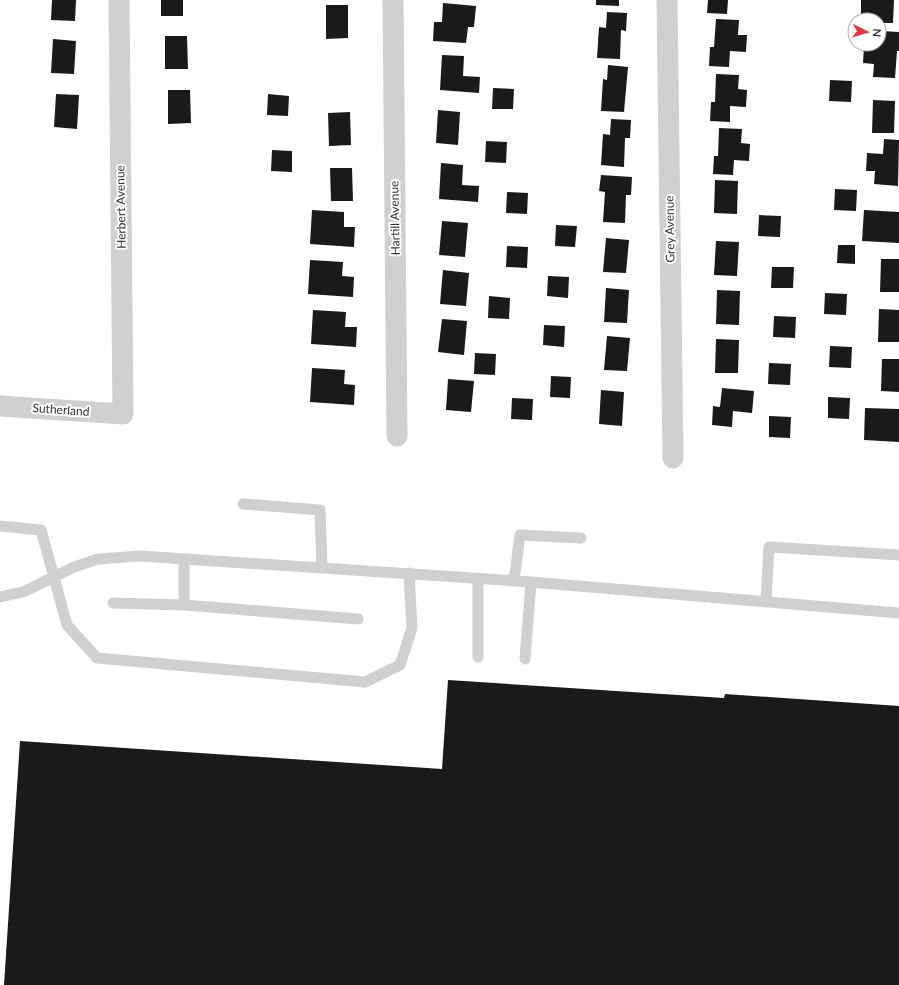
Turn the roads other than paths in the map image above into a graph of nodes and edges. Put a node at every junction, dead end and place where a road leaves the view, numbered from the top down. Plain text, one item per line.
1 (119, 0) edge
2 (393, 0) edge
3 (667, 0) edge
4 (0, 406) edge
5 (123, 414) joint
6 (397, 436) dead end
7 (673, 458) dead end
8 (243, 504) dead end
9 (0, 526) edge
10 (581, 538) dead end
11 (899, 555) edge
12 (184, 560) junction
13 (322, 568) junction
14 (409, 573) junction
15 (54, 577) junction
16 (478, 579) junction
17 (514, 581) junction
18 (531, 582) junction
19 (0, 597) edge
20 (766, 601) junction
21 (113, 603) dead end
22 (184, 605) junction
23 (899, 613) edge
24 (358, 619) dead end
25 (478, 657) dead end
26 (525, 659) dead end

1 - 5 street, Herbert Avenue
2 - 6 street, Hartill Avenue
3 - 7 street, Grey Avenue
4 - 5 street, Sutherland
8 - 13 lane
9 - 15 lane
10 - 17 lane
11 - 20 lane
12 - 13 lane
12 - 15 lane
12 - 22 lane
13 - 14 lane
14 - 15 lane
14 - 16 lane
15 - 19 lane
16 - 17 lane
16 - 25 lane
17 - 18 lane
18 - 20 lane
18 - 26 lane
20 - 23 lane
21 - 22 lane
22 - 24 lane

